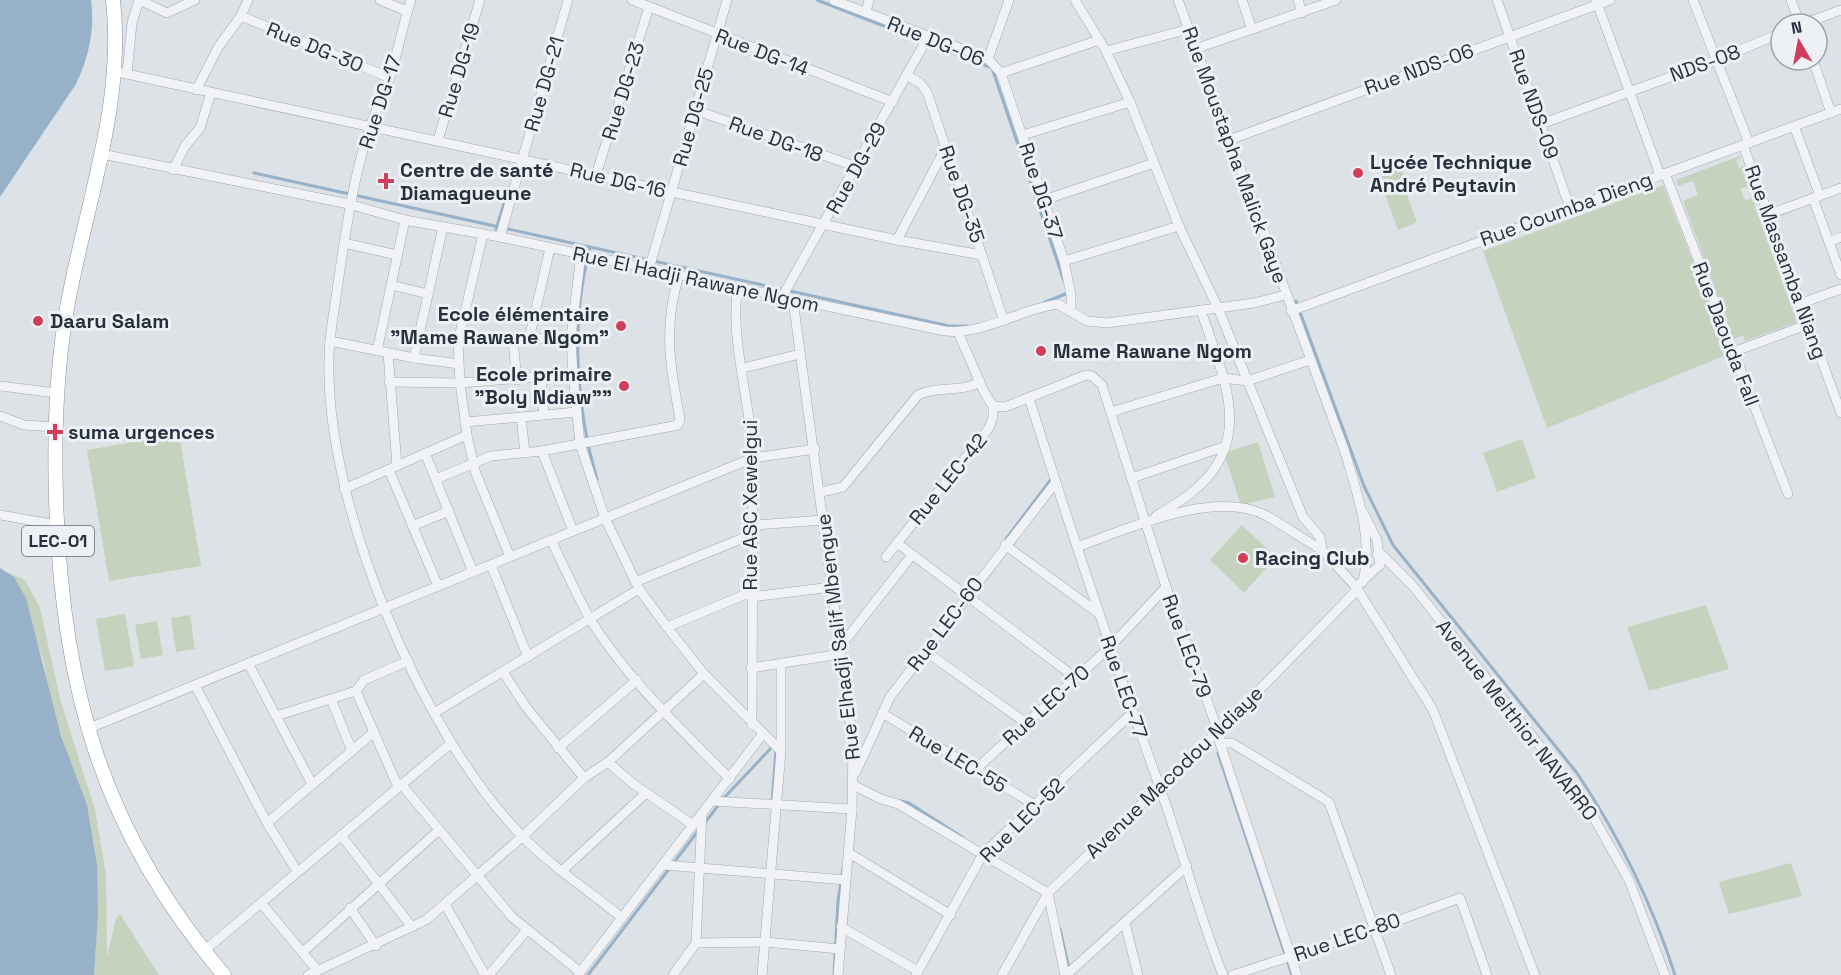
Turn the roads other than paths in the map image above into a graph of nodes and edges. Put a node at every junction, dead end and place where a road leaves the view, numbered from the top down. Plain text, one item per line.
1 (139, 0) edge
2 (195, 0) edge
3 (248, 0) edge
4 (380, 0) edge
5 (411, 0) edge
6 (480, 0) edge
7 (568, 0) edge
8 (632, 0) edge
9 (727, 0) edge
10 (833, 0) edge
11 (869, 0) edge
12 (1009, 0) edge
13 (1075, 0) edge
14 (1178, 0) edge
15 (1242, 0) edge
16 (1298, 0) edge
17 (1336, 0) edge
18 (1497, 0) edge
19 (1610, 0) edge
20 (1693, 0) edge
21 (113, 2) edge
22 (1597, 2) edge
23 (649, 7) junction
24 (407, 11) junction
25 (866, 12) junction
26 (1302, 13) junction
27 (241, 16) junction
28 (1189, 29) junction
29 (1252, 29) junction
30 (717, 34) junction
31 (1509, 35) junction
32 (928, 37) junction
33 (1769, 38) edge
34 (1099, 40) junction
35 (1196, 48) junction
36 (1106, 51) junction
37 (988, 59) junction
38 (1717, 60) junction
39 (120, 72) junction
40 (1817, 72) edge
41 (1001, 73) junction
42 (908, 76) junction
43 (390, 78) junction
44 (196, 90) junction
45 (1629, 90) junction
46 (211, 93) junction
47 (893, 102) junction
48 (1130, 102) junction
49 (1841, 109) edge
50 (695, 110) junction
51 (1831, 112) junction
52 (1541, 124) junction
53 (1794, 126) junction
54 (370, 128) junction
55 (1023, 135) junction
56 (438, 140) junction
57 (1229, 140) junction
58 (1746, 144) junction
59 (946, 147) junction
60 (102, 154) junction
61 (522, 158) junction
62 (1154, 162) junction
63 (856, 167) junction
64 (173, 170) junction
65 (1662, 174) junction
66 (596, 176) junction
67 (1841, 188) edge
68 (672, 192) junction
69 (1816, 197) junction
70 (1044, 200) junction
71 (349, 204) junction
72 (1570, 208) junction
73 (1770, 214) junction
74 (405, 220) junction
75 (824, 224) junction
76 (1179, 226) junction
77 (443, 227) junction
78 (483, 234) junction
79 (500, 237) junction
80 (1841, 237) edge
81 (897, 240) junction
82 (1829, 242) junction
83 (344, 243) junction
84 (550, 248) junction
85 (581, 254) junction
86 (397, 255) junction
87 (982, 255) junction
88 (1064, 261) junction
89 (649, 269) junction
90 (679, 275) junction
91 (1841, 275) edge
92 (391, 285) junction
93 (738, 287) junction
94 (1840, 292) edge
95 (428, 294) junction
96 (1285, 295) junction
97 (783, 297) junction
98 (793, 300) junction
99 (1802, 303) junction
100 (1218, 308) junction
101 (1071, 310) junction
102 (1201, 310) junction
103 (1292, 311) junction
104 (1004, 321) junction
105 (1809, 324) junction
106 (958, 332) junction
107 (571, 337) junction
108 (529, 339) junction
109 (330, 341) junction
110 (513, 341) junction
111 (458, 342) junction
112 (376, 351) junction
113 (1732, 352) junction
114 (388, 353) junction
115 (800, 354) junction
116 (414, 358) junction
117 (1310, 360) junction
118 (459, 364) junction
119 (743, 368) junction
120 (573, 374) junction
121 (541, 378) junction
122 (1223, 378) junction
123 (517, 380) junction
124 (1247, 381) junction
125 (389, 382) junction
126 (460, 382) junction
127 (980, 382) junction
128 (0, 386) edge
129 (56, 393) junction
130 (1029, 398) junction
131 (993, 406) junction
132 (576, 412) junction
133 (1112, 412) junction
134 (1841, 413) edge
135 (544, 415) junction
136 (0, 416) edge
137 (521, 417) junction
138 (465, 422) junction
139 (55, 427) junction
140 (467, 435) junction
141 (580, 444) junction
142 (1226, 446) junction
143 (814, 449) junction
144 (542, 451) junction
145 (425, 453) junction
146 (525, 453) junction
147 (753, 458) junction
148 (472, 463) junction
149 (393, 468) junction
150 (1131, 478) junction
151 (436, 479) junction
152 (1056, 482) junction
153 (345, 489) junction
154 (820, 492) junction
155 (1788, 494) dead end
156 (449, 511) junction
157 (1363, 512) junction
158 (0, 515) edge
159 (604, 518) junction
160 (824, 520) junction
161 (1146, 522) junction
162 (57, 525) junction
163 (412, 526) junction
164 (754, 530) junction
165 (573, 531) junction
166 (551, 540) junction
167 (897, 543) junction
168 (1005, 545) junction
169 (1077, 547) junction
170 (1322, 550) junction
171 (1381, 554) junction
172 (912, 555) junction
173 (510, 557) junction
174 (886, 557) dead end
175 (1368, 557) junction
176 (491, 564) junction
177 (1380, 565) junction
178 (1399, 571) junction
179 (473, 572) junction
180 (1360, 584) junction
181 (438, 586) junction
182 (637, 586) junction
183 (832, 587) junction
184 (1166, 587) junction
185 (751, 595) junction
186 (967, 596) junction
187 (385, 608) junction
188 (1097, 612) junction
189 (591, 619) junction
190 (666, 627) junction
191 (1110, 647) junction
192 (840, 651) junction
193 (925, 651) junction
194 (528, 657) junction
195 (408, 661) junction
196 (248, 663) junction
197 (781, 663) junction
198 (751, 668) junction
199 (502, 672) junction
200 (704, 674) junction
201 (1076, 678) junction
202 (637, 680) junction
203 (195, 685) junction
204 (356, 692) junction
205 (331, 699) junction
206 (664, 711) junction
207 (882, 712) junction
208 (434, 713) junction
209 (1132, 713) junction
210 (276, 716) junction
211 (1026, 723) junction
212 (752, 725) junction
213 (87, 729) junction
214 (1218, 731) junction
215 (374, 732) junction
216 (762, 735) junction
217 (450, 744) junction
218 (1220, 744) junction
219 (558, 748) junction
220 (352, 751) junction
221 (781, 751) junction
222 (608, 762) junction
223 (975, 769) junction
224 (584, 778) junction
225 (730, 779) junction
226 (853, 781) junction
227 (312, 784) junction
228 (400, 786) junction
229 (1160, 786) junction
230 (646, 793) junction
231 (712, 801) junction
232 (1035, 805) junction
233 (777, 806) junction
234 (852, 809) junction
235 (702, 814) junction
236 (267, 823) junction
237 (693, 825) junction
238 (439, 830) junction
239 (341, 835) junction
240 (522, 837) junction
241 (849, 853) junction
242 (983, 854) junction
243 (664, 865) junction
244 (1186, 866) junction
245 (699, 868) junction
246 (563, 870) junction
247 (297, 871) junction
248 (771, 874) junction
249 (478, 877) junction
250 (846, 880) junction
251 (378, 884) junction
252 (1048, 893) junction
253 (261, 903) junction
254 (446, 906) junction
255 (350, 908) junction
256 (951, 915) junction
257 (621, 917) junction
258 (1125, 923) junction
259 (412, 927) junction
260 (841, 927) junction
261 (1375, 929) junction
262 (526, 931) junction
263 (765, 942) junction
264 (696, 943) junction
265 (376, 946) junction
266 (840, 949) junction
267 (204, 951) junction
268 (303, 952) junction
269 (1291, 957) junction
270 (318, 971) junction
271 (579, 973) edge
272 (917, 973) edge
273 (1484, 974) edge
274 (224, 975) edge
275 (308, 975) edge
276 (485, 975) edge
277 (489, 975) edge
278 (673, 975) edge
279 (762, 975) edge
280 (838, 975) edge
281 (1002, 975) edge
282 (1065, 975) edge
283 (1138, 975) edge
284 (1223, 975) edge
285 (1233, 975) edge
286 (1297, 975) edge
287 (1391, 975) edge
288 (1535, 975) edge
289 (1665, 975) edge

1 - 2 street
1 - 39 street
3 - 27 street
4 - 24 street
5 - 24 street, Rue DG-17
6 - 56 street, Rue DG-19
7 - 61 street, Rue DG-21
8 - 23 street, Rue DG-14
9 - 30 street, Rue DG-25
10 - 25 street, Rue DG-06
11 - 25 street
12 - 37 street
13 - 34 street
14 - 28 street, Rue Moustapha Malick Gaye
15 - 29 street
16 - 26 street
17 - 26 street
18 - 31 street, Rue NDS-09
19 - 22 street, Rue NDS-06
20 - 38 street, Rue Massamba Niang
21 - 39 highway
22 - 31 street, Rue NDS-06
22 - 45 street, Rue Daouda Fall
23 - 30 street, Rue DG-14
23 - 66 street, Rue DG-23
24 - 43 street, Rue DG-17
25 - 32 street, Rue DG-06
26 - 29 street
27 - 43 street, Rue DG-30
27 - 44 street
28 - 35 street, Rue Moustapha Malick Gaye
28 - 36 street
29 - 35 street
30 - 47 street, Rue DG-14
30 - 50 street, Rue DG-25
31 - 52 street, Rue NDS-09
31 - 57 street, Rue NDS-06
32 - 37 street, Rue DG-06
32 - 42 street, Rue DG-29
33 - 38 street, NDS-08
34 - 36 street
34 - 41 street
35 - 57 street, Rue Moustapha Malick Gaye
36 - 48 street
37 - 41 street, Rue DG-06
38 - 45 street, NDS-08
38 - 58 street, Rue Massamba Niang
39 - 44 street, Rue DG-16
39 - 60 highway, LEC-01
40 - 51 street
41 - 55 street, Rue DG-37
42 - 47 street, Rue DG-29
42 - 59 street, Rue DG-35
43 - 54 street, Rue DG-17
44 - 46 street, Rue DG-16
45 - 52 street, NDS-08
45 - 65 street, Rue Daouda Fall
46 - 54 street, Rue DG-16
46 - 64 street
47 - 63 street, Rue DG-29
48 - 55 street
48 - 62 street
49 - 51 street, Rue Coumba Dieng
50 - 63 street, Rue DG-18
50 - 68 street, Rue DG-25
51 - 53 street, Rue Coumba Dieng
52 - 72 street, Rue NDS-09
53 - 58 street, Rue Coumba Dieng
53 - 69 street
54 - 56 street, Rue DG-16
54 - 71 street, Rue DG-17
55 - 70 street, Rue DG-37
56 - 61 street, Rue DG-16
57 - 96 street, Rue Moustapha Malick Gaye
58 - 65 street, Rue Coumba Dieng
58 - 73 street, Rue Massamba Niang
59 - 81 street
59 - 87 street, Rue DG-35
60 - 64 street, Rue El Hadji Rawane Ngom
60 - 129 highway, LEC-01
61 - 66 street, Rue DG-16
61 - 79 street, Rue DG-21
62 - 70 street
62 - 76 street
63 - 75 street, Rue DG-29
64 - 71 street, Rue El Hadji Rawane Ngom
65 - 72 street, Rue Coumba Dieng
65 - 113 street, Rue Daouda Fall
66 - 68 street, Rue DG-16
67 - 69 street
68 - 75 street, Rue DG-16
68 - 89 street, Rue DG-25
69 - 73 street
69 - 82 street
70 - 88 street, Rue DG-37
71 - 74 street, Rue El Hadji Rawane Ngom
71 - 83 street, Rue DG-17
72 - 103 street, Rue Coumba Dieng
73 - 99 street, Rue Massamba Niang
74 - 77 street, Rue El Hadji Rawane Ngom
74 - 86 street
75 - 81 street, Rue DG-16
75 - 97 street, Rue DG-29
76 - 88 street
76 - 100 street
77 - 78 street, Rue El Hadji Rawane Ngom
77 - 95 street
78 - 79 street, Rue El Hadji Rawane Ngom
78 - 111 street
79 - 84 street, Rue El Hadji Rawane Ngom
80 - 82 street
81 - 87 street, Rue DG-16
82 - 91 street
83 - 86 street
83 - 109 street, Rue DG-17
84 - 85 street, Rue El Hadji Rawane Ngom
84 - 108 street
85 - 89 street, Rue El Hadji Rawane Ngom
85 - 107 street
86 - 92 street
87 - 104 street, Rue DG-35
88 - 101 street, Rue DG-37
89 - 90 street, Rue El Hadji Rawane Ngom
90 - 93 street, Rue El Hadji Rawane Ngom
90 - 141 street
92 - 95 street
92 - 112 street
93 - 97 street, Rue El Hadji Rawane Ngom
93 - 119 street, Rue ASC Xewelgui
94 - 99 street
95 - 116 street
96 - 100 street, Rue El Hadji Rawane Ngom
96 - 103 street, Rue Moustapha Malick Gaye
97 - 98 street, Rue El Hadji Rawane Ngom
98 - 106 street, Rue El Hadji Rawane Ngom
98 - 115 street, Rue Elhadji Salif Mbengue
99 - 105 street, Rue Massamba Niang
100 - 102 street, Rue El Hadji Rawane Ngom
100 - 124 street
101 - 102 street, Rue El Hadji Rawane Ngom
101 - 104 street, Rue El Hadji Rawane Ngom
102 - 122 street
103 - 117 street, Rue Moustapha Malick Gaye
104 - 106 street, Rue El Hadji Rawane Ngom
105 - 113 street
105 - 134 street, Rue Massamba Niang
106 - 127 street
107 - 108 street
107 - 120 street
108 - 110 street
109 - 112 street
109 - 153 street, Rue DG-17
110 - 111 street
110 - 123 street
111 - 118 street
112 - 114 street
113 - 155 street, Rue Daouda Fall
114 - 116 street
114 - 125 street
115 - 119 street
115 - 143 street, Rue Elhadji Salif Mbengue
116 - 118 street
117 - 124 street
117 - 157 street, Rue Moustapha Malick Gaye
118 - 126 street
119 - 147 street, Rue ASC Xewelgui
120 - 121 street
120 - 132 street
121 - 123 street
121 - 135 street
122 - 124 street
122 - 133 street
122 - 142 street
123 - 126 street
124 - 170 street
125 - 126 street
125 - 149 street
126 - 138 street
127 - 131 street
127 - 154 street
128 - 129 street
129 - 139 highway, LEC-01
130 - 131 street
130 - 133 street, Rue LEC-79
130 - 152 street, Rue LEC-77
131 - 167 street, Rue LEC-42
132 - 135 street
132 - 141 street
133 - 150 street, Rue LEC-79
135 - 137 street
136 - 139 street
137 - 138 street
137 - 146 street
138 - 140 street
139 - 162 highway, LEC-01
140 - 145 street
140 - 148 street
141 - 144 street
141 - 159 street
142 - 150 street
142 - 161 street
143 - 147 street
143 - 154 street, Rue Elhadji Salif Mbengue
144 - 146 street
144 - 165 street
145 - 149 street
145 - 151 street
146 - 148 street
147 - 159 street
147 - 164 street, Rue ASC Xewelgui
148 - 151 street
148 - 173 street
149 - 153 street
149 - 163 street
150 - 161 street, Rue LEC-79
151 - 156 street
152 - 168 street, Rue LEC-60
152 - 169 street, Rue LEC-77
153 - 187 street, Rue DG-17
154 - 160 street, Rue Elhadji Salif Mbengue
156 - 163 street
156 - 179 street
157 - 171 street
157 - 175 street
158 - 162 street
159 - 165 street
159 - 182 street
160 - 164 street
160 - 183 street, Rue Elhadji Salif Mbengue
161 - 169 street
161 - 170 street
161 - 184 street, Rue LEC-79
162 - 213 highway, LEC-01
163 - 181 street
164 - 182 street
164 - 185 street, Rue ASC Xewelgui
165 - 166 street
166 - 173 street
166 - 189 street
167 - 172 street
167 - 174 street, Rue LEC-42
168 - 186 street, Rue LEC-60
168 - 188 street
169 - 188 street, Rue LEC-77
170 - 180 street
171 - 175 street
171 - 177 street
171 - 178 street, Avenue Melthior NAVARRO
172 - 186 street
172 - 192 street, Rue LEC-42
173 - 176 street
175 - 177 street
175 - 180 street
176 - 179 street
176 - 194 street
177 - 178 street
177 - 180 street, Avenue Macodou Ndiaye
178 - 289 street, Avenue Melthior NAVARRO
179 - 181 street
180 - 214 street, Avenue Macodou Ndiaye
180 - 288 street
181 - 187 street
182 - 189 street
182 - 190 street
183 - 185 street
183 - 192 street, Rue Elhadji Salif Mbengue
184 - 191 street, Rue LEC-70
184 - 214 street, Rue LEC-79
185 - 190 street
185 - 198 street, Rue ASC Xewelgui
186 - 193 street, Rue LEC-60
186 - 201 street
187 - 195 street, Rue DG-17
187 - 196 street
188 - 191 street, Rue LEC-77
189 - 194 street
189 - 202 street
190 - 200 street
191 - 201 street, Rue LEC-70
191 - 209 street, Rue LEC-77
192 - 197 street
192 - 226 street, Rue Elhadji Salif Mbengue
193 - 207 street, Rue LEC-60
193 - 211 street
194 - 199 street
195 - 204 street
195 - 208 street, Rue DG-17
196 - 203 street
196 - 210 street
197 - 198 street
197 - 221 street
198 - 212 street, Rue ASC Xewelgui
199 - 208 street
199 - 219 street
200 - 206 street
200 - 212 street
201 - 211 street, Rue LEC-70
202 - 206 street
202 - 219 street
203 - 213 street
203 - 236 street
204 - 205 street
204 - 215 street
205 - 210 street
205 - 220 street
206 - 222 street
206 - 225 street
207 - 223 street, Rue LEC-55
207 - 226 street, Rue LEC-60
208 - 217 street, Rue DG-17
209 - 229 street, Rue LEC-77
209 - 232 street, Rue LEC-52
210 - 227 street
211 - 223 street, Rue LEC-70
212 - 216 street
213 - 267 highway, LEC-01
214 - 218 street, Rue LEC-79
214 - 229 street, Avenue Macodou Ndiaye
215 - 220 street
215 - 228 street
216 - 221 street
216 - 225 street
217 - 228 street
217 - 240 street, Rue DG-17
218 - 261 street
218 - 269 street, Rue LEC-79
219 - 224 street
220 - 227 street
221 - 233 street
222 - 224 street
222 - 230 street
223 - 232 street, Rue LEC-55
224 - 240 street
225 - 231 street
226 - 234 street, Rue Elhadji Salif Mbengue
226 - 242 street
227 - 236 street
228 - 238 street
228 - 239 street
229 - 244 street, Rue LEC-77
229 - 252 street, Avenue Macodou Ndiaye
230 - 237 street
230 - 246 street
231 - 233 street
231 - 235 street
232 - 242 street, Rue LEC-52
233 - 234 street
233 - 248 street
234 - 241 street, Rue Elhadji Salif Mbengue
235 - 237 street
235 - 245 street
236 - 247 street
237 - 243 street
238 - 249 street
238 - 251 street
239 - 247 street
239 - 251 street
240 - 246 street, Rue DG-17
240 - 249 street
241 - 250 street, Rue Elhadji Salif Mbengue
241 - 256 street
242 - 252 street
242 - 256 street, Rue LEC-52
243 - 245 street
243 - 257 street
244 - 258 street
244 - 284 street, Rue LEC-77
245 - 248 street
245 - 264 street
246 - 257 street, Rue DG-17
247 - 253 street
248 - 250 street
248 - 263 street
249 - 254 street
249 - 262 street
250 - 260 street, Rue Elhadji Salif Mbengue
251 - 255 street
251 - 259 street
252 - 281 street, Avenue Macodou Ndiaye
252 - 282 street
253 - 267 street
253 - 268 street
254 - 259 street
254 - 276 street
255 - 265 street
255 - 268 street
256 - 272 street, Rue LEC-52
257 - 271 street
258 - 282 street
258 - 283 street
259 - 265 street
260 - 266 street, Rue Elhadji Salif Mbengue
260 - 272 street
261 - 269 street, Rue LEC-80
261 - 273 street, Rue LEC-80
261 - 287 street
262 - 271 street
262 - 277 street
263 - 264 street
263 - 266 street
263 - 279 street
264 - 278 street
265 - 270 street
266 - 280 street, Rue Elhadji Salif Mbengue
267 - 274 highway, LEC-01
268 - 270 street
269 - 285 street, Rue LEC-80
269 - 286 street, Rue LEC-79
270 - 275 street

